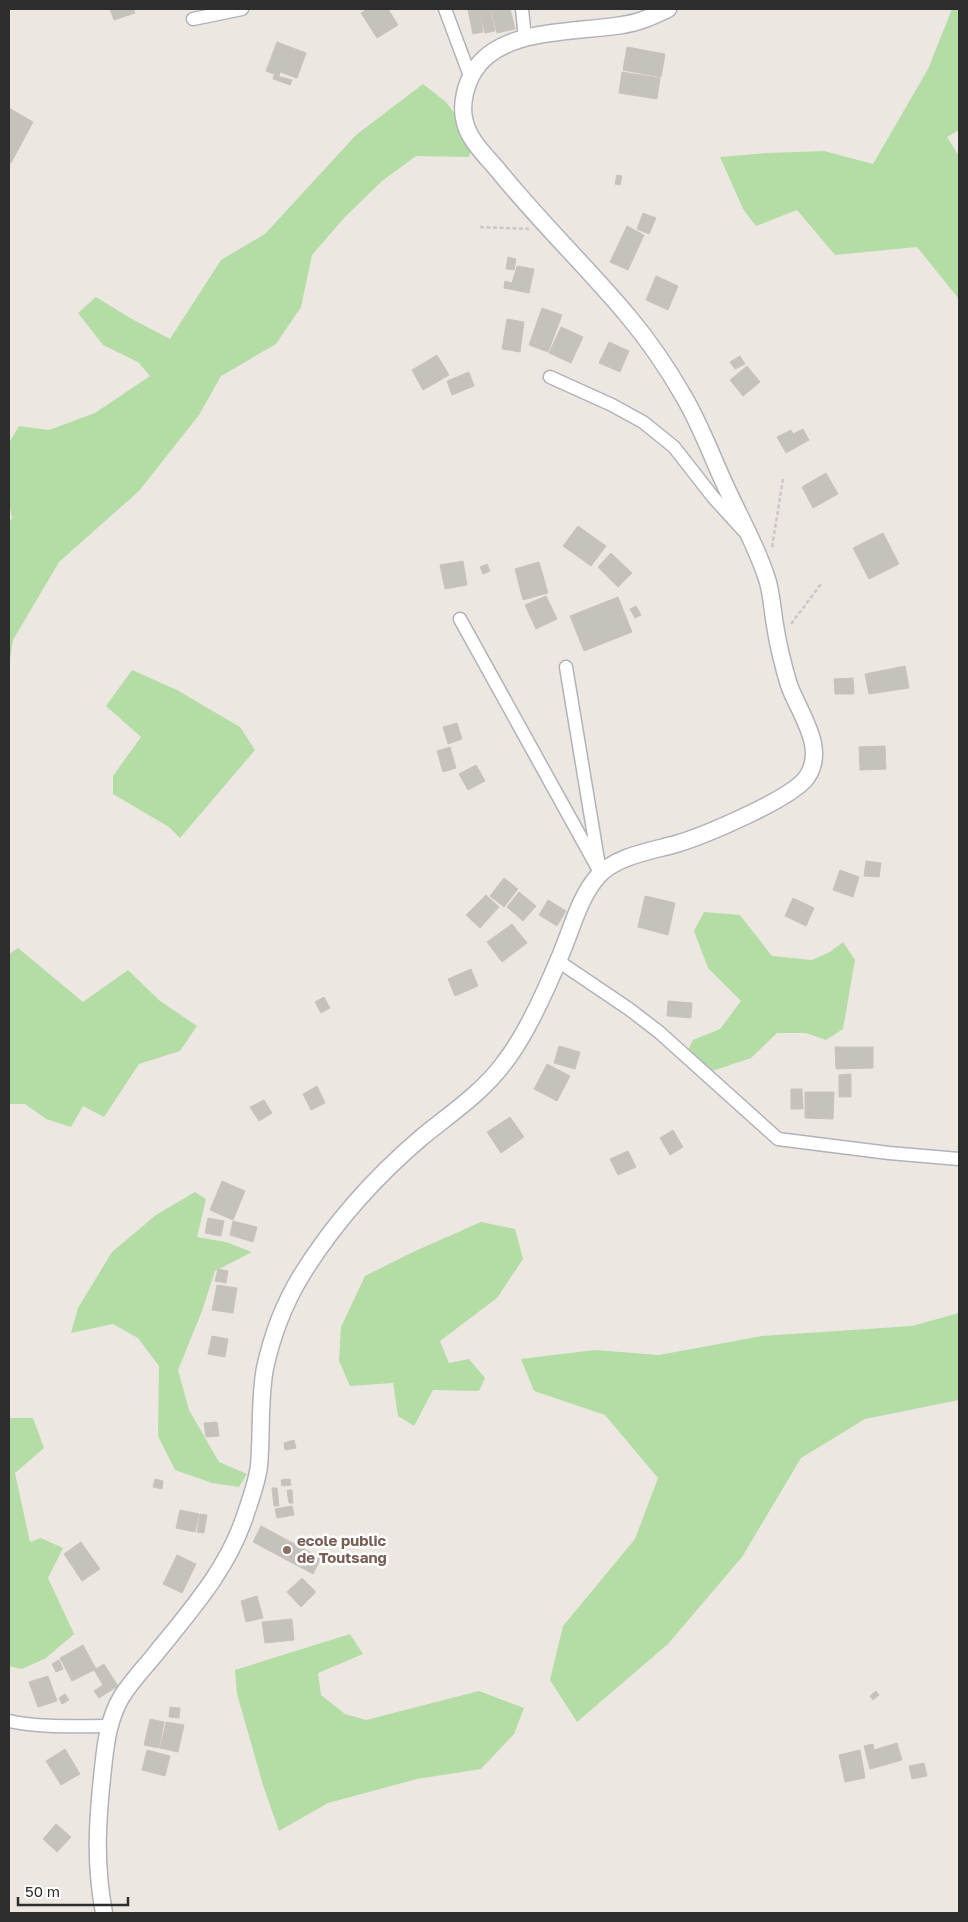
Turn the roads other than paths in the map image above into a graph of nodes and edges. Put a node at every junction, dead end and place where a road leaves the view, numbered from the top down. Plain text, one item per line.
1 (242, 9) edge
2 (445, 9) edge
3 (522, 9) edge
4 (668, 9) edge
5 (193, 19) dead end
6 (525, 39) junction
7 (470, 76) junction
8 (550, 377) dead end
9 (750, 537) junction
10 (460, 619) dead end
11 (566, 667) dead end
12 (600, 872) junction
13 (558, 961) junction
14 (959, 1158) edge
15 (9, 1722) edge
16 (108, 1726) junction
17 (104, 1913) edge

1 - 5 street
2 - 7 street
3 - 6 street
4 - 6 street
6 - 7 street
7 - 9 street
8 - 9 street
9 - 12 street
10 - 12 street
11 - 12 street
12 - 13 street
13 - 14 street
13 - 16 street
15 - 16 street
16 - 17 street

